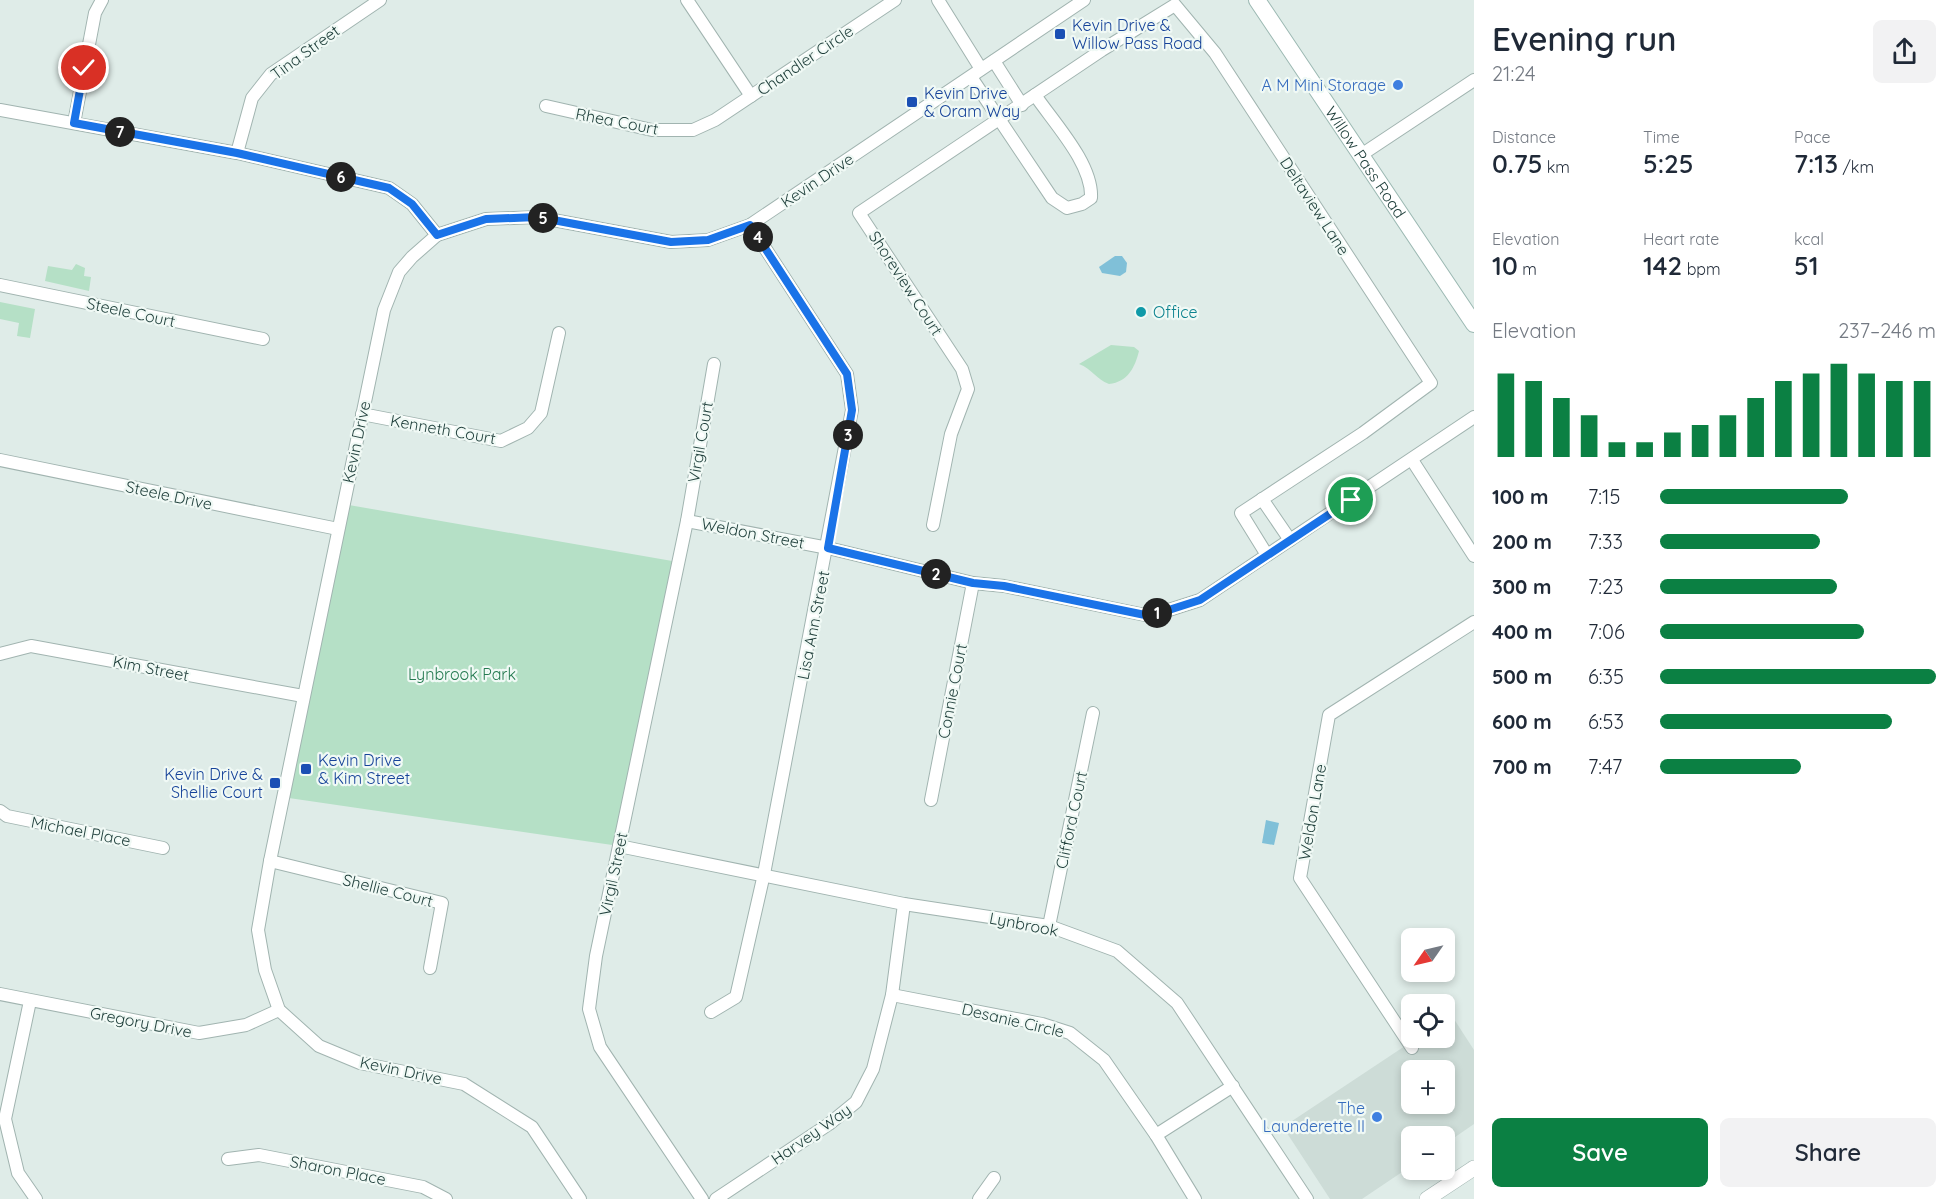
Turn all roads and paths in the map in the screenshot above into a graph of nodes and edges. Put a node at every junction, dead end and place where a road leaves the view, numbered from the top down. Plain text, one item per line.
1 (102, 0) edge
2 (380, 0) edge
3 (687, 0) edge
4 (895, 0) edge
5 (938, 0) edge
6 (1084, 0) edge
7 (1257, 0) edge
8 (994, 61) junction
9 (981, 69) junction
10 (971, 77) junction
11 (1474, 80) edge
12 (1035, 95) junction
13 (751, 96) junction
14 (1022, 105) junction
15 (546, 106) dead end
16 (0, 110) edge
17 (1010, 113) joint
18 (999, 120) junction
19 (74, 123) junction
20 (237, 153) junction
21 (1361, 155) junction
22 (750, 225) junction
23 (437, 235) junction
24 (0, 285) edge
25 (1474, 324) edge
26 (558, 333) dead end
27 (263, 339) dead end
28 (714, 364) dead end
29 (362, 414) junction
30 (1474, 417) edge
31 (0, 460) edge
32 (1412, 460) junction
33 (1262, 499) junction
34 (687, 521) junction
35 (933, 525) dead end
36 (338, 529) junction
37 (1290, 540) junction
38 (828, 548) junction
39 (1267, 555) junction
40 (1474, 556) edge
41 (973, 583) junction
42 (1474, 622) edge
43 (0, 654) edge
44 (303, 696) junction
45 (1093, 713) dead end
46 (931, 800) dead end
47 (0, 811) edge
48 (619, 846) junction
49 (164, 848) dead end
50 (270, 861) junction
51 (764, 874) junction
52 (904, 904) junction
53 (1049, 926) junction
54 (430, 968) dead end
55 (0, 994) edge
56 (892, 994) junction
57 (30, 1001) junction
58 (279, 1010) junction
59 (711, 1012) dead end
60 (1401, 1031) edge
61 (1233, 1086) junction
62 (1156, 1135) junction
63 (228, 1159) dead end
64 (1474, 1168) edge
65 (994, 1178) dead end
66 (36, 1199) edge
67 (446, 1199) edge
68 (580, 1199) edge
69 (702, 1199) edge
70 (716, 1199) edge
71 (979, 1199) edge
72 (1195, 1199) edge
73 (1307, 1199) edge
74 (1427, 1199) edge

1 - 19 street
2 - 20 street, Tina Street
3 - 13 street, Chandler Circle
4 - 13 street, Chandler Circle
5 - 9 street
6 - 8 street, Kevin Drive
7 - 21 main road, Willow Pass Road
8 - 9 street, Kevin Drive
8 - 14 street
9 - 10 street, Kevin Drive
10 - 18 street
10 - 22 street, Kevin Drive
11 - 21 street
12 - 14 street, Deltaview Lane
12 - 18 street
12 - 33 street, Deltaview Lane
13 - 15 street, Rhea Court
14 - 17 street, Deltaview Lane
16 - 19 street
17 - 18 street, Shoreview Court
18 - 35 street, Shoreview Court
19 - 20 street
20 - 23 street
21 - 25 main road, Willow Pass Road
22 - 23 street, Kevin Drive
22 - 38 street, Lisa Ann Street
23 - 29 street, Kevin Drive
24 - 27 street, Steele Court
26 - 29 street, Kenneth Court
28 - 34 street, Virgil Court
29 - 36 street, Kevin Drive
30 - 32 street, Weldon Street
31 - 36 street, Steele Drive
32 - 37 street, Weldon Street
32 - 40 street
33 - 37 street
33 - 39 street, Deltaview Lane
34 - 38 street, Weldon Street
34 - 48 street, Virgil Street
36 - 44 street, Kevin Drive
37 - 39 street, Weldon Street
38 - 41 street, Weldon Street
38 - 51 street, Lisa Ann Street
39 - 41 street, Weldon Street
41 - 46 street, Connie Court
42 - 60 street, Weldon Lane
43 - 44 street, Kim Street
44 - 50 street, Kevin Drive
45 - 53 street, Clifford Court
47 - 49 street, Michael Place
48 - 51 street, Lynbrook
48 - 69 street, Virgil Street
50 - 54 street, Shellie Court
50 - 58 street, Kevin Drive
51 - 52 street, Lynbrook
51 - 59 street, Lisa Ann Street
52 - 53 street, Lynbrook
52 - 56 street, Harvey Way
53 - 61 street, Lynbrook
55 - 57 street, Gregory Drive
56 - 62 street, Desanie Circle
56 - 70 street, Harvey Way
57 - 58 street, Gregory Drive
57 - 66 street
58 - 68 street, Kevin Drive
61 - 62 street
61 - 73 street, Lynbrook
62 - 72 street, Desanie Circle
63 - 67 street, Sharon Place
64 - 74 street
65 - 71 street

